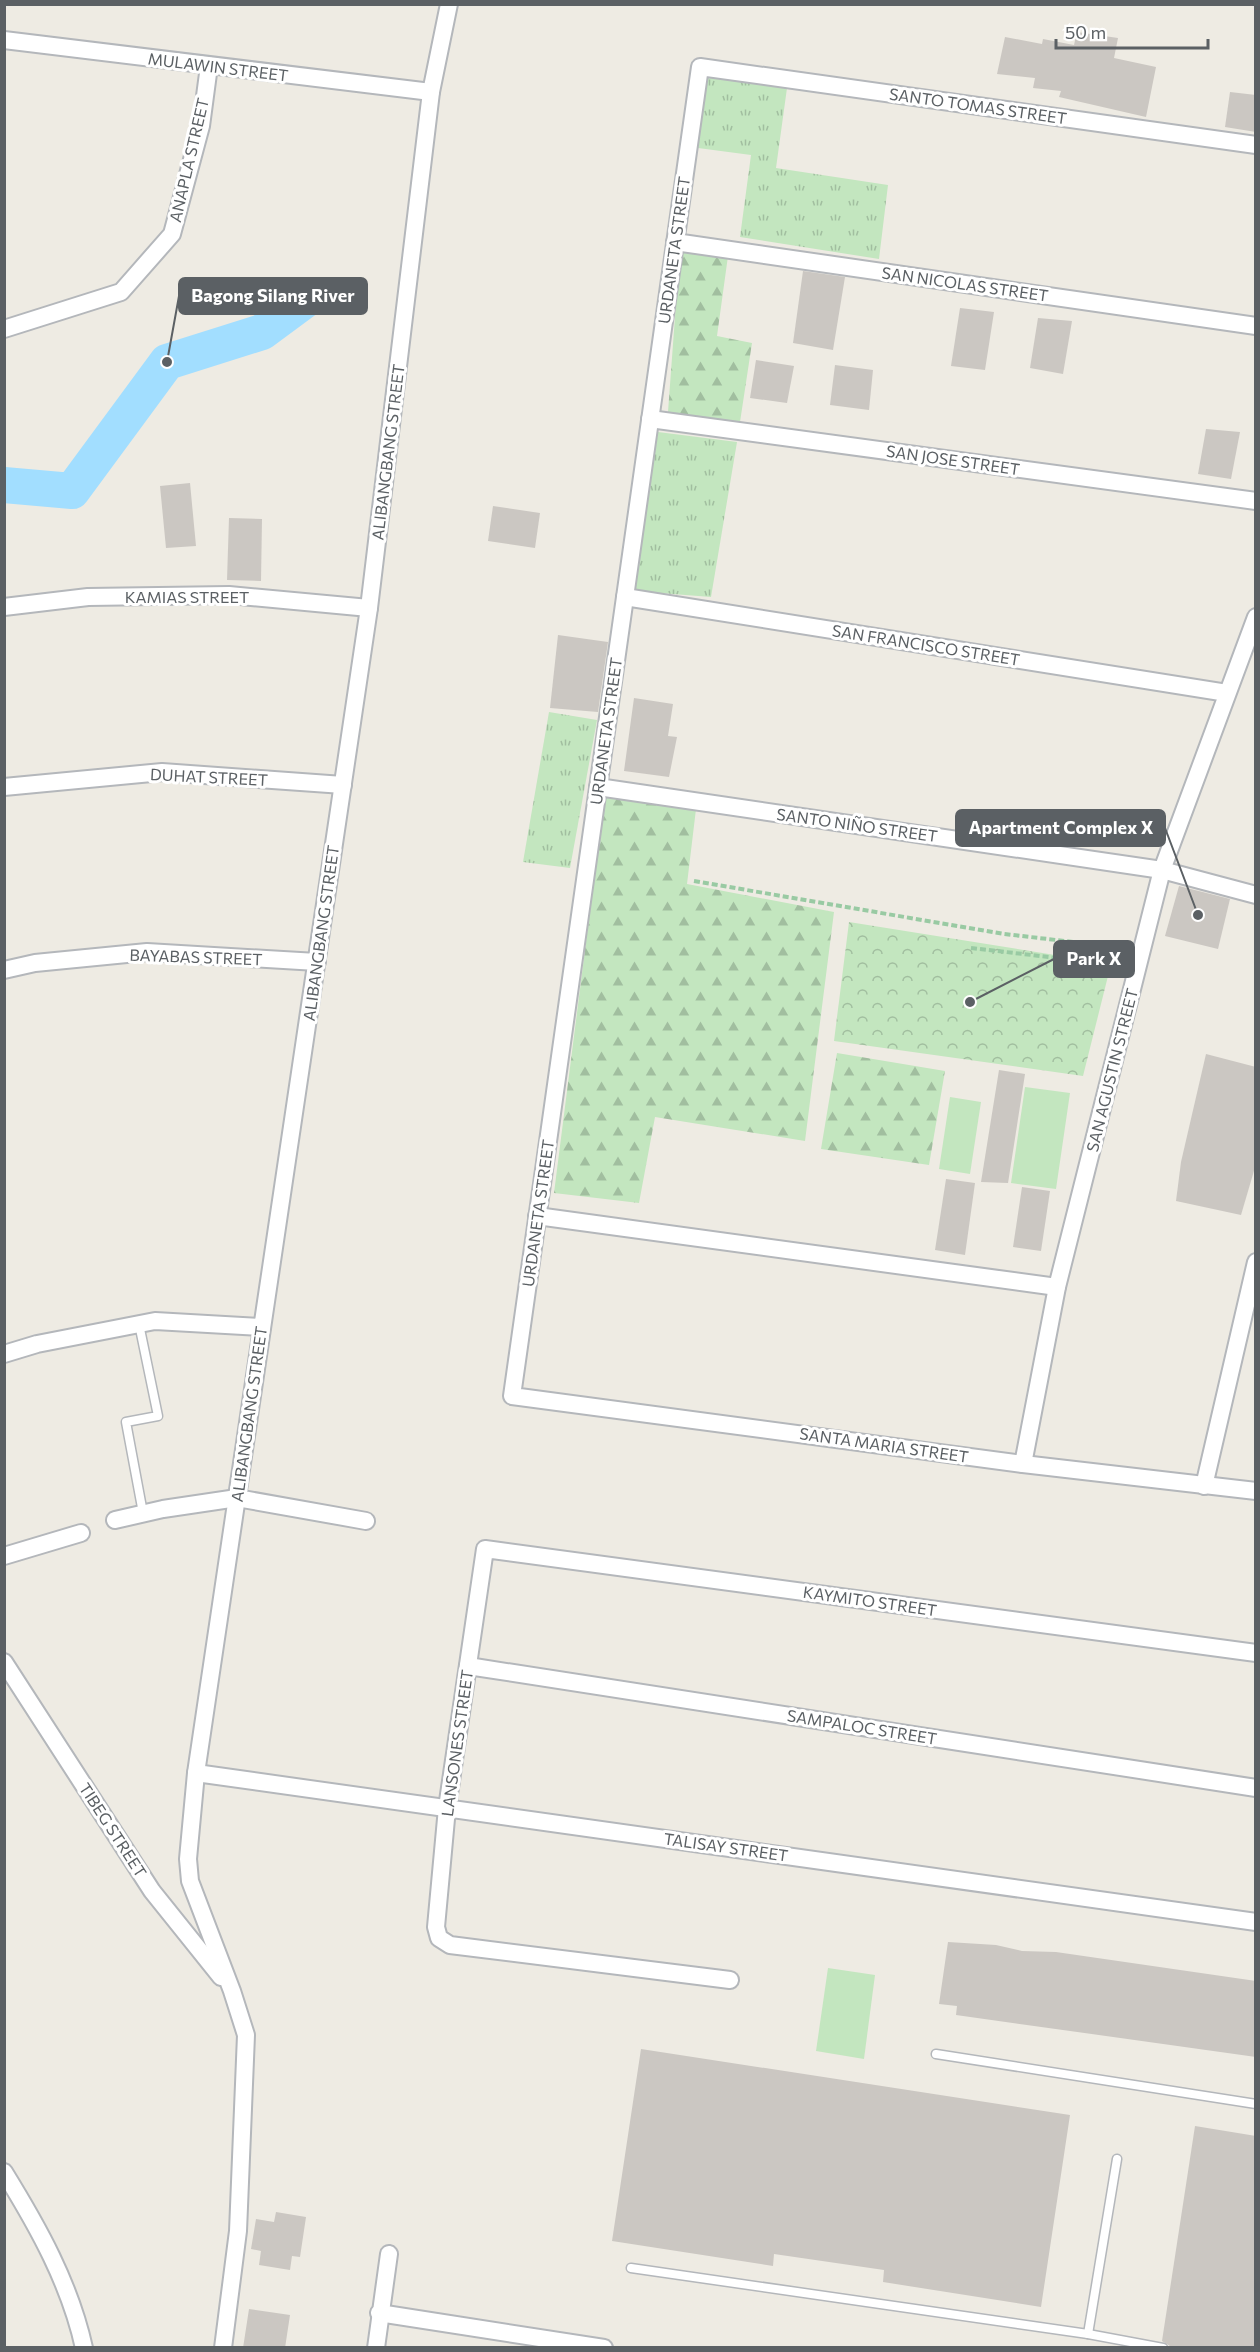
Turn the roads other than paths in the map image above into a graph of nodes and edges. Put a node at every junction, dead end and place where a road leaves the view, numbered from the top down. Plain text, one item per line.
1 (449, 4) edge
2 (4, 40) edge
3 (209, 66) junction
4 (700, 67) joint
5 (431, 92) junction
6 (1256, 145) edge
7 (675, 242) junction
8 (1256, 326) edge
9 (4, 329) edge
10 (650, 419) junction
11 (1256, 501) edge
12 (625, 597) junction
13 (4, 607) edge
14 (369, 608) junction
15 (1256, 617) edge
16 (1227, 693) junction
17 (343, 785) junction
18 (4, 787) edge
19 (598, 787) junction
20 (1162, 870) junction
21 (1256, 896) edge
22 (317, 962) junction
23 (4, 970) edge
24 (537, 1216) junction
25 (1256, 1263) edge
26 (1057, 1287) junction
27 (139, 1324) junction
28 (262, 1327) junction
29 (4, 1354) edge
30 (512, 1395) joint
31 (1023, 1464) junction
32 (1204, 1486) junction
33 (1256, 1491) edge
34 (237, 1498) junction
35 (143, 1513) junction
36 (115, 1520) dead end
37 (366, 1521) dead end
38 (81, 1533) dead end
39 (485, 1549) joint
40 (4, 1556) edge
41 (1256, 1653) edge
42 (4, 1662) edge
43 (468, 1666) junction
44 (196, 1773) junction
45 (1256, 1788) edge
46 (447, 1808) junction
47 (1256, 1922) edge
48 (730, 1980) dead end
49 (232, 1991) junction
50 (936, 2054) dead end
51 (1256, 2104) edge
52 (1118, 2159) dead end
53 (4, 2172) edge
54 (389, 2254) dead end
55 (631, 2268) dead end
56 (379, 2313) junction
57 (1088, 2334) junction
58 (84, 2348) edge
59 (223, 2348) edge
60 (376, 2348) edge
61 (604, 2348) edge
62 (1163, 2348) edge

1 - 5 street, ALIBANGBANG STREET
2 - 3 street, MULAWIN STREET
3 - 5 street, MULAWIN STREET
3 - 9 street, ANAPLA STREET
4 - 6 street, SANTO TOMAS STREET
4 - 7 street, URDANETA STREET
5 - 14 street, ALIBANGBANG STREET
7 - 8 street, SAN NICOLAS STREET
7 - 10 street, URDANETA STREET
10 - 11 street, SAN JOSE STREET
10 - 12 street, URDANETA STREET
12 - 16 street, SAN FRANCISCO STREET
12 - 19 street, URDANETA STREET
13 - 14 street, KAMIAS STREET
14 - 17 street, ALIBANGBANG STREET
15 - 16 street, SAN AGUSTIN STREET
16 - 20 street, SAN AGUSTIN STREET
17 - 18 street, DUHAT STREET
17 - 22 street, ALIBANGBANG STREET
19 - 20 street, SANTO NIÑO STREET
19 - 24 street, URDANETA STREET
20 - 21 street, SANTO NIÑO STREET
20 - 26 street, SAN AGUSTIN STREET
22 - 23 street, BAYABAS STREET
22 - 28 street, ALIBANGBANG STREET
24 - 26 street
24 - 30 street, URDANETA STREET
25 - 32 street
26 - 31 street, SAN AGUSTIN STREET
27 - 28 street
27 - 29 street
27 - 35 lane
28 - 34 street, ALIBANGBANG STREET
30 - 31 street, SANTA MARIA STREET
31 - 32 street, SANTA MARIA STREET
32 - 33 street, SANTA MARIA STREET
34 - 35 street
34 - 37 street
34 - 44 street, ALIBANGBANG STREET
35 - 36 street
38 - 40 street
39 - 41 street, KAYMITO STREET
39 - 43 street, LANSONES STREET
42 - 49 street, TIBEG STREET
43 - 45 street, SAMPALOC STREET
43 - 46 street, LANSONES STREET
44 - 46 street, TALISAY STREET
44 - 49 street, ALIBANGBANG STREET
46 - 47 street, TALISAY STREET
46 - 48 street, LANSONES STREET
49 - 59 street, ALIBANGBANG STREET
50 - 51 lane
52 - 57 lane
53 - 58 street
54 - 56 street
55 - 57 lane
56 - 60 street
56 - 61 street
57 - 62 lane

